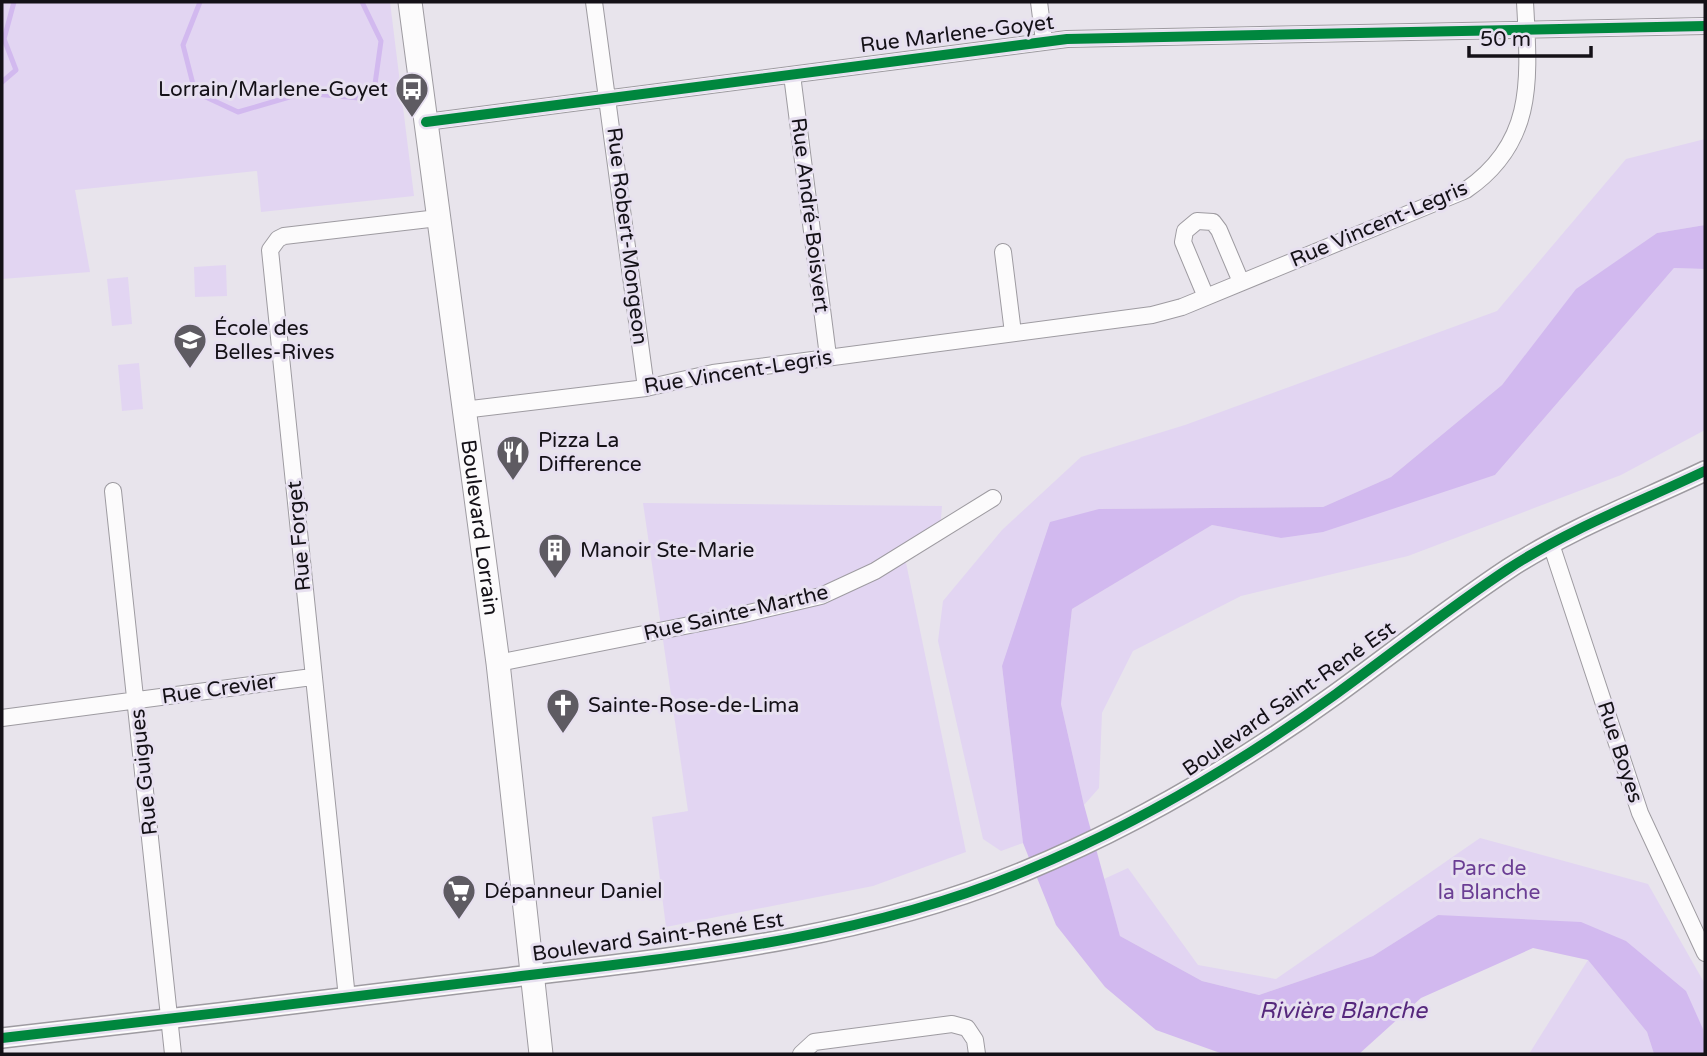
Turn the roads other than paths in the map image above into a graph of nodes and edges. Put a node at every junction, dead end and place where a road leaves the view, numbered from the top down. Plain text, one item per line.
1 (410, 2) edge
2 (594, 2) edge
3 (1039, 2) edge
4 (1525, 2) edge
5 (1705, 26) edge
6 (1526, 29) junction
7 (1044, 41) junction
8 (792, 75) junction
9 (609, 101) junction
10 (426, 122) junction
11 (438, 218) junction
12 (1003, 252) dead end
13 (1241, 282) junction
14 (1206, 297) junction
15 (1013, 333) junction
16 (828, 356) junction
17 (646, 388) junction
18 (463, 410) junction
19 (1705, 471) edge
20 (113, 491) dead end
21 (993, 498) dead end
22 (1551, 544) junction
23 (498, 663) junction
24 (312, 677) junction
25 (137, 700) junction
26 (2, 718) edge
27 (1705, 953) edge
28 (531, 975) junction
29 (347, 998) junction
30 (171, 1019) junction
31 (2, 1038) edge
32 (173, 1054) edge
33 (541, 1054) edge
34 (801, 1054) edge
35 (977, 1054) edge

1 - 10 main road, Boulevard Lorrain
2 - 9 street, Rue Robert-Mongeon
3 - 7 street
4 - 6 street, Rue Vincent-Legris
5 - 6 street, Rue Marlene-Goyet
6 - 7 street, Rue Marlene-Goyet
6 - 13 street, Rue Vincent-Legris
7 - 8 street, Rue Marlene-Goyet
8 - 9 street, Rue Marlene-Goyet
8 - 16 street, Rue André-Boisvert
9 - 10 street, Rue Marlene-Goyet
9 - 17 street, Rue Robert-Mongeon
10 - 11 main road, Boulevard Lorrain
11 - 18 main road, Boulevard Lorrain
11 - 24 street, Rue Forget
12 - 15 street
13 - 14 street, Rue Vincent-Legris
13 - 14 street
14 - 15 street, Rue Vincent-Legris
15 - 16 street, Rue Vincent-Legris
16 - 17 street, Rue Vincent-Legris
17 - 18 street, Rue Vincent-Legris
18 - 23 main road, Boulevard Lorrain
19 - 22 street, Boulevard Saint-René Est
20 - 25 street, Rue Guigues
21 - 23 street, Rue Sainte-Marthe
22 - 27 street, Rue Boyes
22 - 28 street, Boulevard Saint-René Est
23 - 28 main road, Boulevard Lorrain
24 - 25 street, Rue Crevier
24 - 29 street, Rue Forget
25 - 26 street, Rue Crevier
25 - 30 street, Rue Guigues
28 - 29 street, Boulevard Saint-René Est
28 - 33 main road, Boulevard Lorrain
29 - 30 street, Boulevard Saint-René Est
30 - 31 street, Boulevard Saint-René Est
30 - 32 street, Rue Guigues
34 - 35 street

